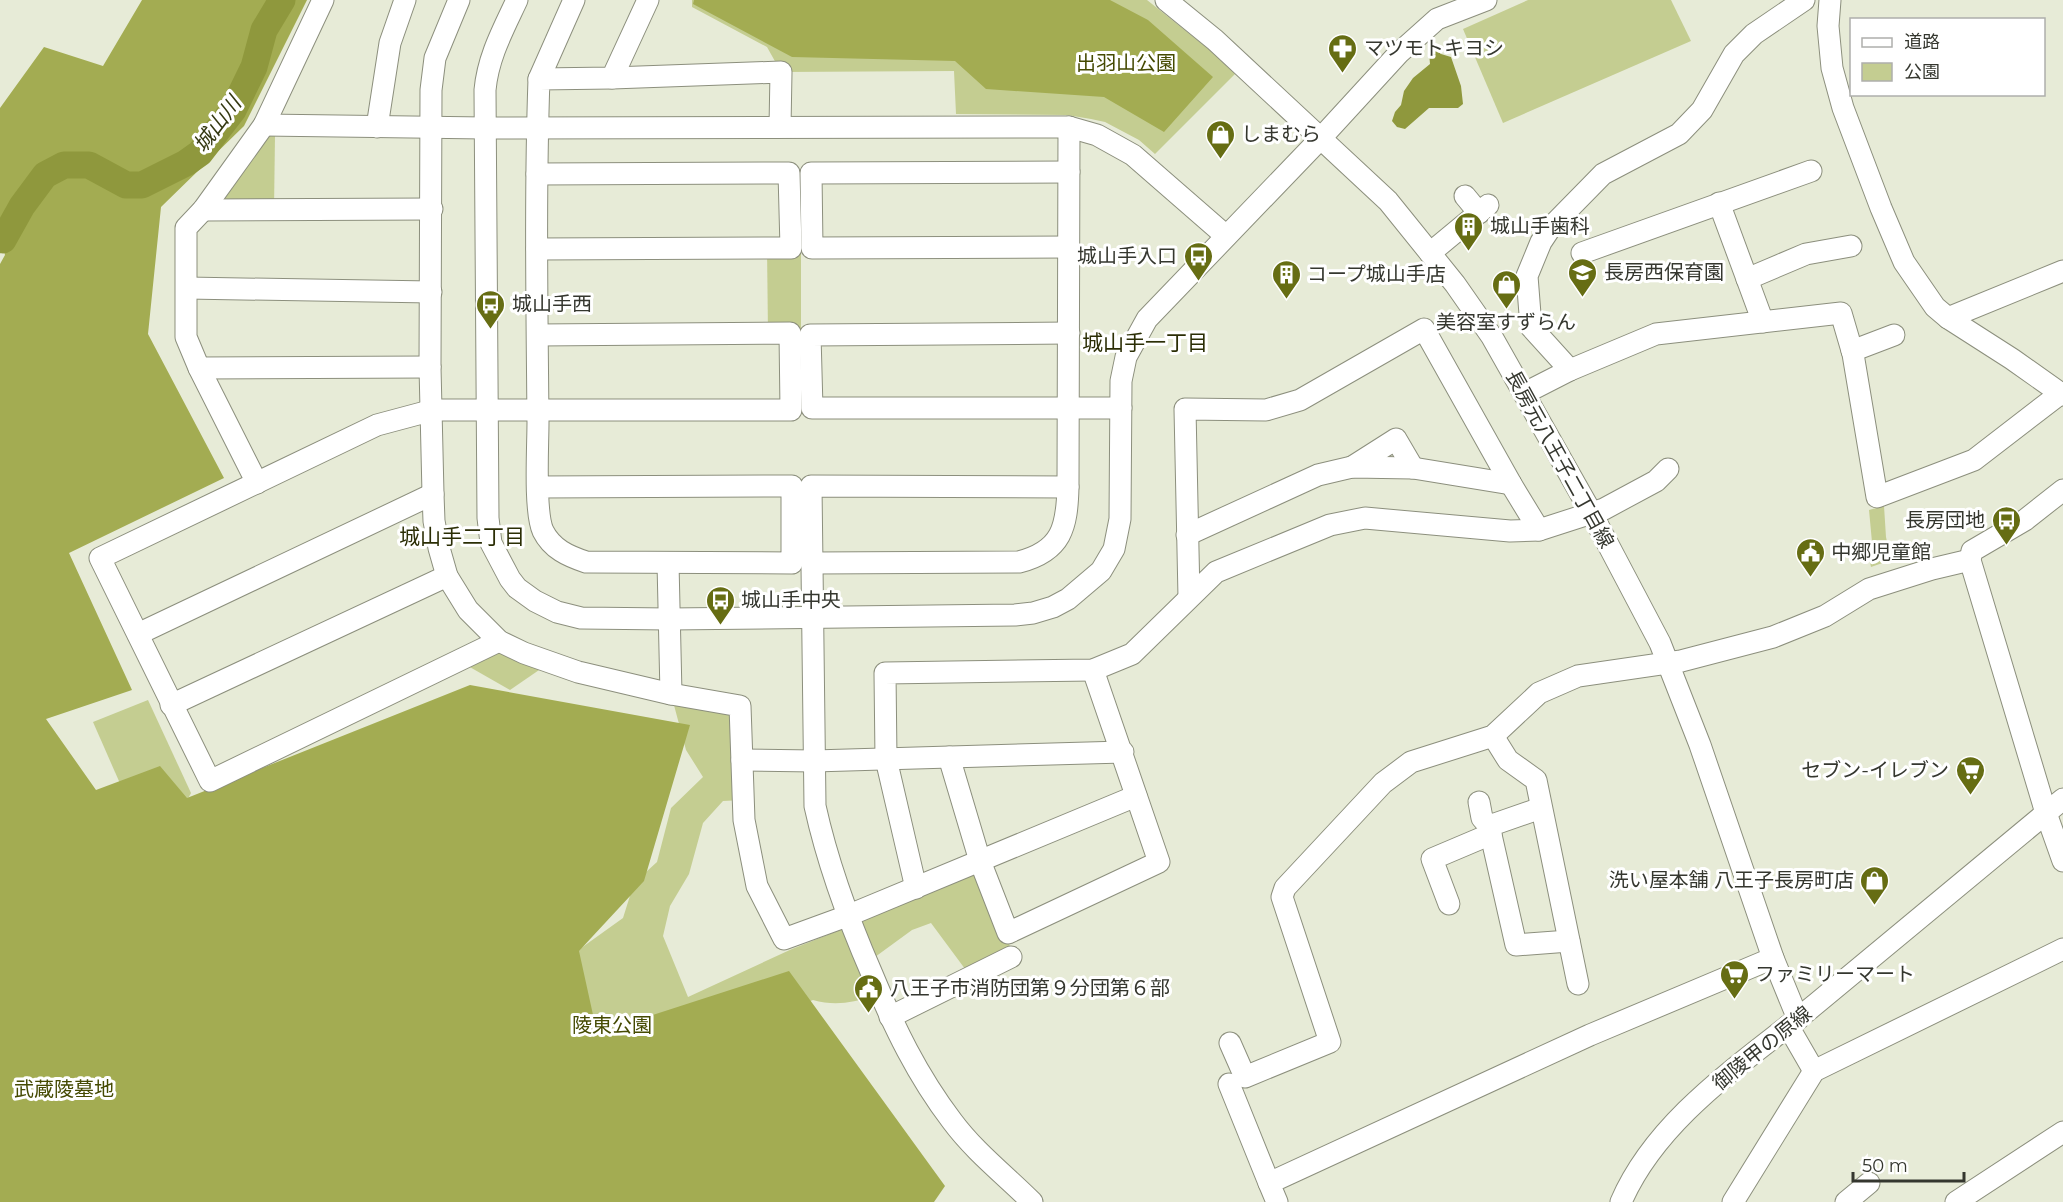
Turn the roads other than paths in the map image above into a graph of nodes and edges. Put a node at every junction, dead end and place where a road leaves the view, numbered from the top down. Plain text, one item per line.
1 (323, 0) edge
2 (405, 0) edge
3 (459, 0) edge
4 (517, 0) edge
5 (574, 0) edge
6 (648, 0) edge
7 (1166, 0) edge
8 (1486, 0) edge
9 (1804, 0) edge
10 (1830, 0) edge
11 (612, 78) junction
12 (539, 79) junction
13 (264, 125) junction
14 (377, 127) junction
15 (432, 127) junction
16 (537, 127) junction
17 (780, 127) junction
18 (1069, 127) junction
19 (484, 128) junction
20 (1320, 138) junction
21 (1069, 171) junction
22 (1811, 171) dead end
23 (537, 174) junction
24 (1465, 196) dead end
25 (1719, 203) junction
26 (432, 209) junction
27 (203, 210) junction
28 (1226, 236) junction
29 (1851, 246) dead end
30 (1069, 247) junction
31 (537, 249) junction
32 (1430, 253) junction
33 (1581, 253) dead end
34 (2063, 271) edge
35 (1747, 279) junction
36 (187, 288) junction
37 (431, 292) junction
38 (1948, 318) junction
39 (1763, 322) junction
40 (1069, 333) junction
41 (538, 335) junction
42 (1894, 335) dead end
43 (1852, 351) junction
44 (430, 367) junction
45 (199, 368) junction
46 (1570, 370) junction
47 (1525, 393) junction
48 (2062, 394) edge
49 (1068, 408) junction
50 (1121, 408) junction
51 (433, 410) junction
52 (486, 410) junction
53 (538, 411) junction
54 (1352, 467) junction
55 (1413, 468) junction
56 (1668, 469) dead end
57 (257, 483) junction
58 (1511, 484) junction
59 (538, 487) junction
60 (1068, 487) junction
61 (2063, 490) edge
62 (433, 494) junction
63 (1592, 514) junction
64 (1539, 530) junction
65 (1187, 535) junction
66 (1970, 561) junction
67 (668, 563) junction
68 (813, 563) junction
69 (447, 576) junction
70 (1189, 597) junction
71 (813, 617) junction
72 (669, 619) junction
73 (138, 634) junction
74 (499, 641) junction
75 (1668, 662) junction
76 (1093, 670) junction
77 (671, 694) junction
78 (171, 705) junction
79 (1493, 736) junction
80 (1123, 752) junction
81 (949, 757) junction
82 (886, 759) junction
83 (742, 760) junction
84 (814, 760) junction
85 (1136, 795) junction
86 (2063, 799) edge
87 (1479, 802) dead end
88 (1542, 808) junction
89 (2046, 813) junction
90 (1490, 830) junction
91 (980, 861) junction
92 (2063, 861) edge
93 (916, 888) junction
94 (1449, 904) dead end
95 (847, 916) junction
96 (1569, 941) junction
97 (2063, 949) edge
98 (1011, 957) dead end
99 (1773, 958) junction
100 (1578, 984) dead end
101 (890, 1017) junction
102 (1793, 1023) junction
103 (1230, 1043) dead end
104 (1814, 1071) junction
105 (1229, 1084) dead end
106 (2063, 1132) edge
107 (1869, 1182) dead end
108 (1273, 1192) edge
109 (1032, 1202) edge
110 (1621, 1202) edge
111 (1733, 1202) edge
112 (1846, 1202) edge
113 (1956, 1202) edge

1 - 13 street
2 - 14 street
3 - 15 street
4 - 19 street
5 - 12 street
6 - 11 street
7 - 20 street, 長房元八王子二丁目線
8 - 20 street
9 - 46 street
10 - 38 street
11 - 12 street
11 - 17 street
12 - 16 street
13 - 14 street
13 - 27 street
14 - 15 street
15 - 19 street
15 - 26 street
16 - 17 street
16 - 19 street
16 - 23 street
17 - 18 street
18 - 21 street
18 - 28 street
19 - 52 street
20 - 28 street
20 - 32 street, 長房元八王子二丁目線
21 - 30 street
21 - 30 street
22 - 25 street
23 - 31 street
23 - 31 street
24 - 32 street
25 - 33 street
25 - 35 street
26 - 27 street
26 - 37 street
27 - 36 street
28 - 50 street
29 - 35 street
30 - 40 street
31 - 41 street
32 - 47 street, 長房元八王子二丁目線
34 - 38 street
35 - 39 street
36 - 37 street
36 - 45 street
37 - 44 street
38 - 48 street
39 - 43 street
39 - 46 street
40 - 49 street
40 - 49 street
41 - 53 street
41 - 53 street
42 - 43 street
43 - 48 street
44 - 45 street
44 - 51 street
45 - 57 street
46 - 47 street
47 - 63 street, 長房元八王子二丁目線
49 - 50 street
49 - 60 street
50 - 71 street
51 - 52 street
51 - 57 street
51 - 62 street
52 - 53 street
52 - 72 street
53 - 59 street
54 - 55 street
54 - 55 street
54 - 65 street
55 - 58 street
56 - 63 street
57 - 73 street
58 - 64 street
58 - 65 street
59 - 67 street
59 - 67 street
60 - 68 street
60 - 68 street
61 - 66 street
62 - 69 street
62 - 73 street
63 - 64 street
63 - 75 street, 長房元八王子二丁目線
64 - 70 street
65 - 70 street
66 - 75 street
66 - 89 street
67 - 72 street
68 - 71 street
69 - 74 street
69 - 78 street
70 - 76 street
71 - 72 street
71 - 84 street
72 - 77 street
73 - 78 street
74 - 77 street
74 - 78 street
75 - 79 street
75 - 99 street, 長房元八王子二丁目線
76 - 80 street
76 - 82 street
77 - 83 street
79 - 88 street
79 - 103 street
80 - 81 street
80 - 85 street
81 - 82 street
81 - 91 street
82 - 84 street
82 - 93 street
83 - 84 street
83 - 95 street
84 - 95 street
85 - 91 street
85 - 91 street
86 - 89 street, 御陵甲の原線
87 - 90 street
88 - 90 street
88 - 96 street
89 - 92 street
89 - 102 street, 御陵甲の原線
90 - 94 street
90 - 96 street
91 - 93 street
93 - 95 street
95 - 101 street
96 - 100 street
97 - 104 street
98 - 101 street
99 - 102 street, 長房元八王子二丁目線
99 - 108 street
101 - 109 street
102 - 104 street, 長房元八王子二丁目線
102 - 110 street, 御陵甲の原線
104 - 111 street
105 - 108 street
106 - 113 street
107 - 112 street

